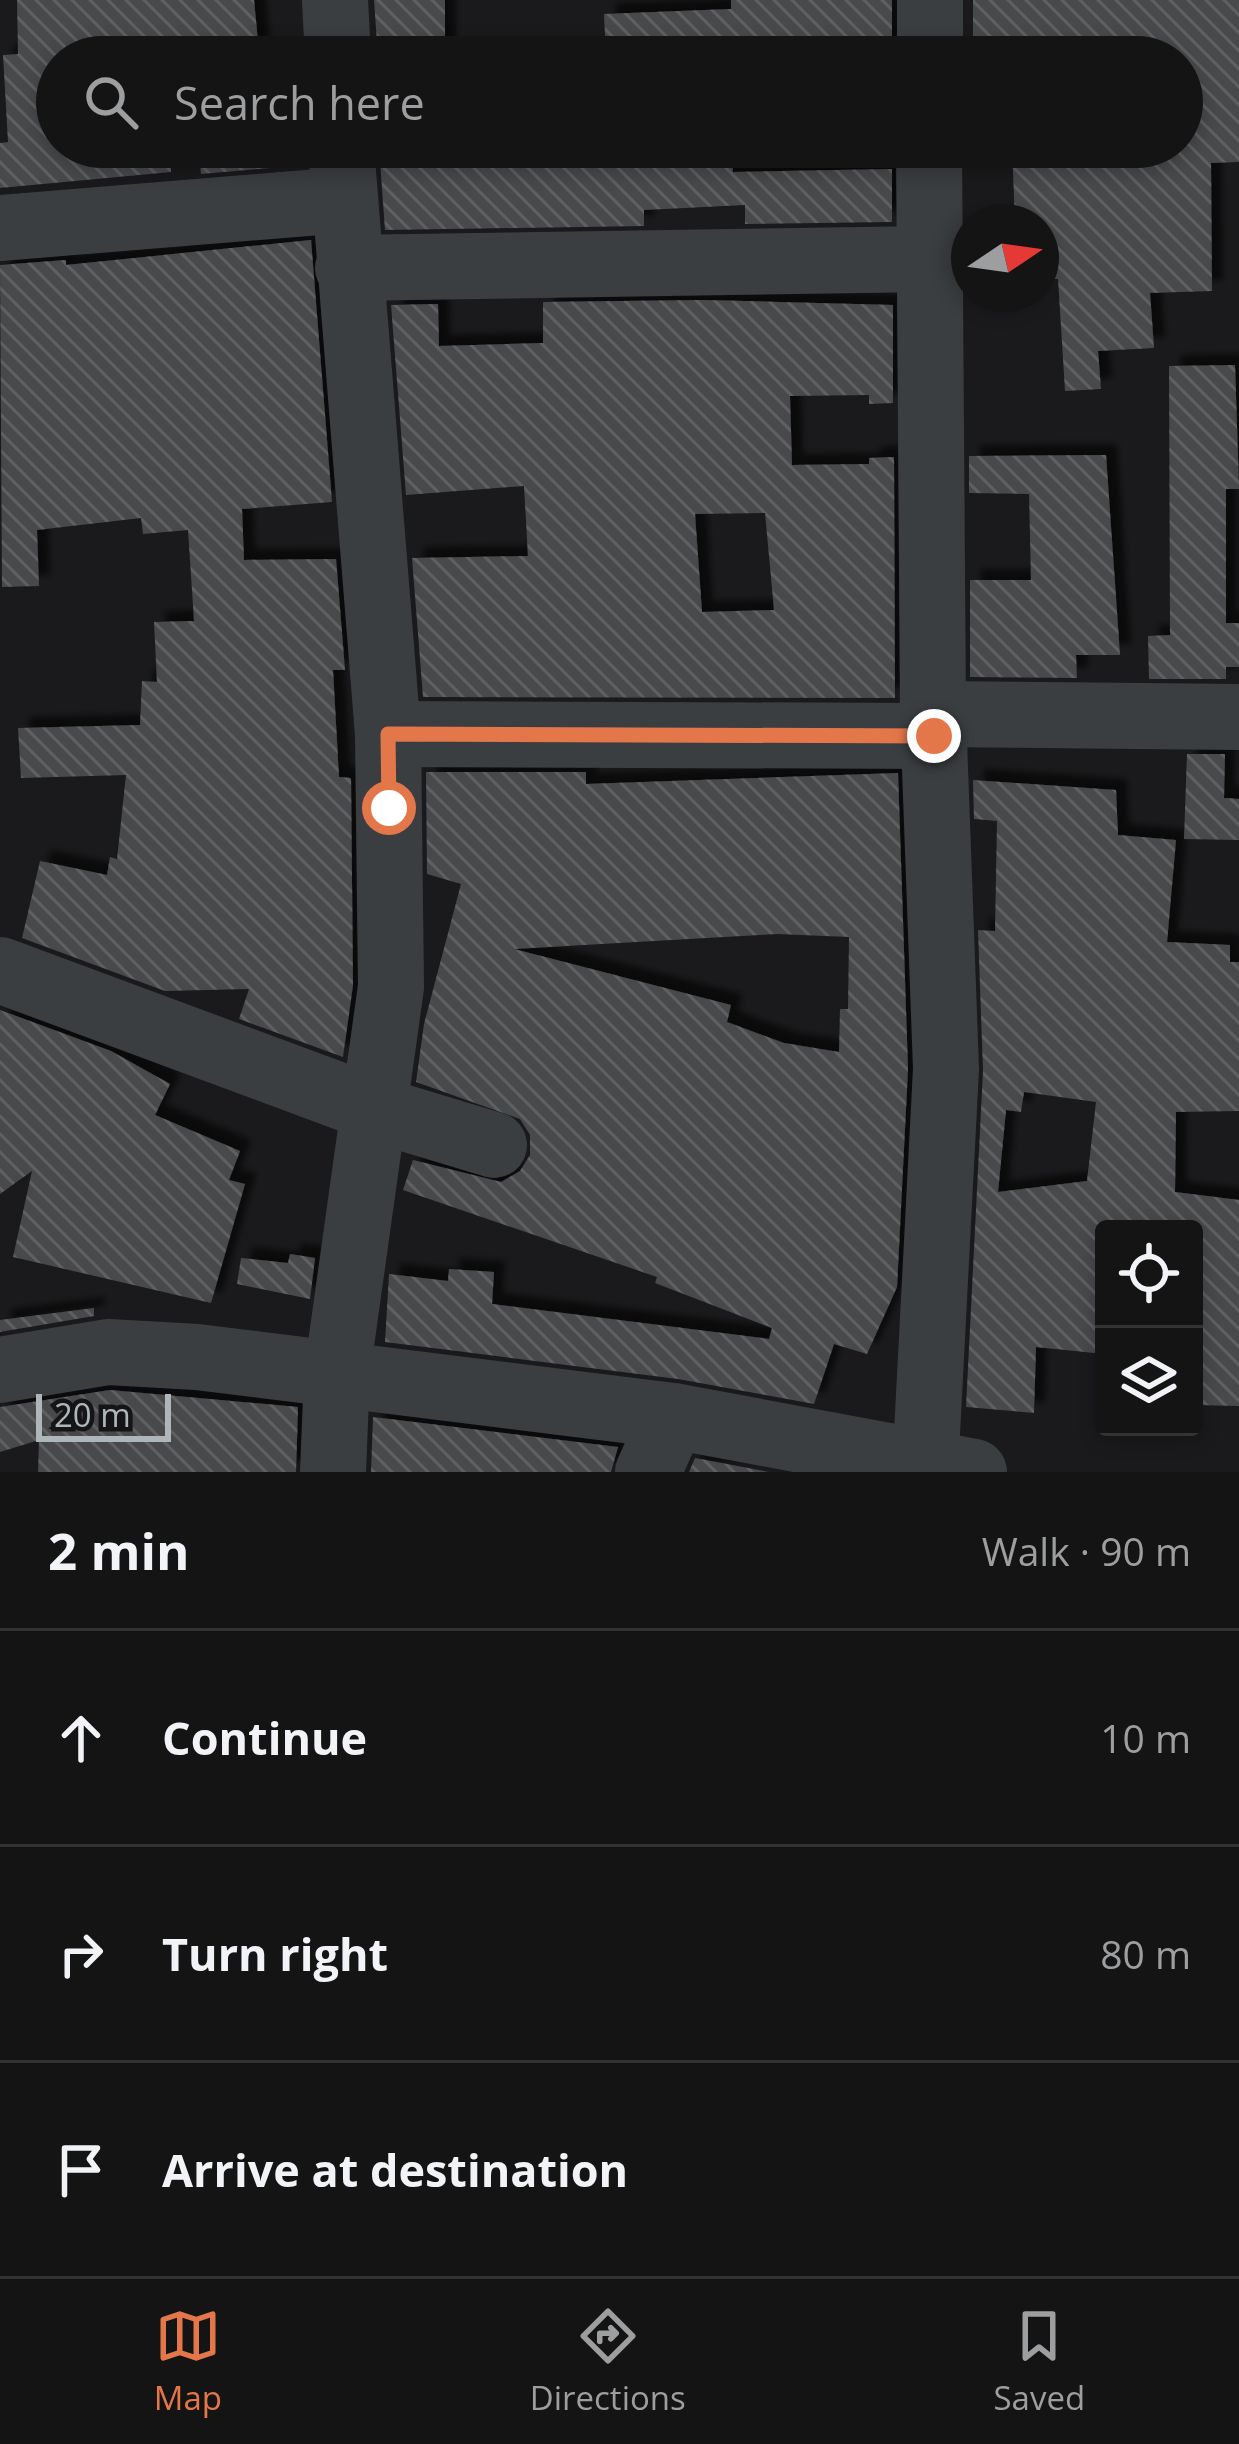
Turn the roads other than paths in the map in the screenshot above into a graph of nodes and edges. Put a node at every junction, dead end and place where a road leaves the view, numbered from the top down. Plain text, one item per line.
1 (335, 0) edge
2 (930, 0) edge
3 (337, 36) edge
4 (930, 36) edge
5 (929, 168) edge
6 (342, 174) edge
7 (0, 228) edge
8 (929, 259) junction
9 (348, 268) junction
10 (1239, 717) edge
11 (934, 725) junction
12 (388, 734) junction
13 (0, 970) edge
14 (375, 1109) junction
15 (494, 1144) dead end
16 (0, 1370) edge
17 (337, 1373) junction
18 (661, 1444) edge
19 (941, 1470) edge
20 (333, 1472) edge

1 - 3 street
2 - 4 street
5 - 8 street
6 - 7 street
6 - 9 street
8 - 9 street
8 - 11 street
9 - 12 street
10 - 11 street
11 - 12 street
11 - 19 street
12 - 14 street
13 - 14 street
14 - 15 street
14 - 17 street
16 - 17 street
17 - 18 street
17 - 20 street
18 - 19 street

